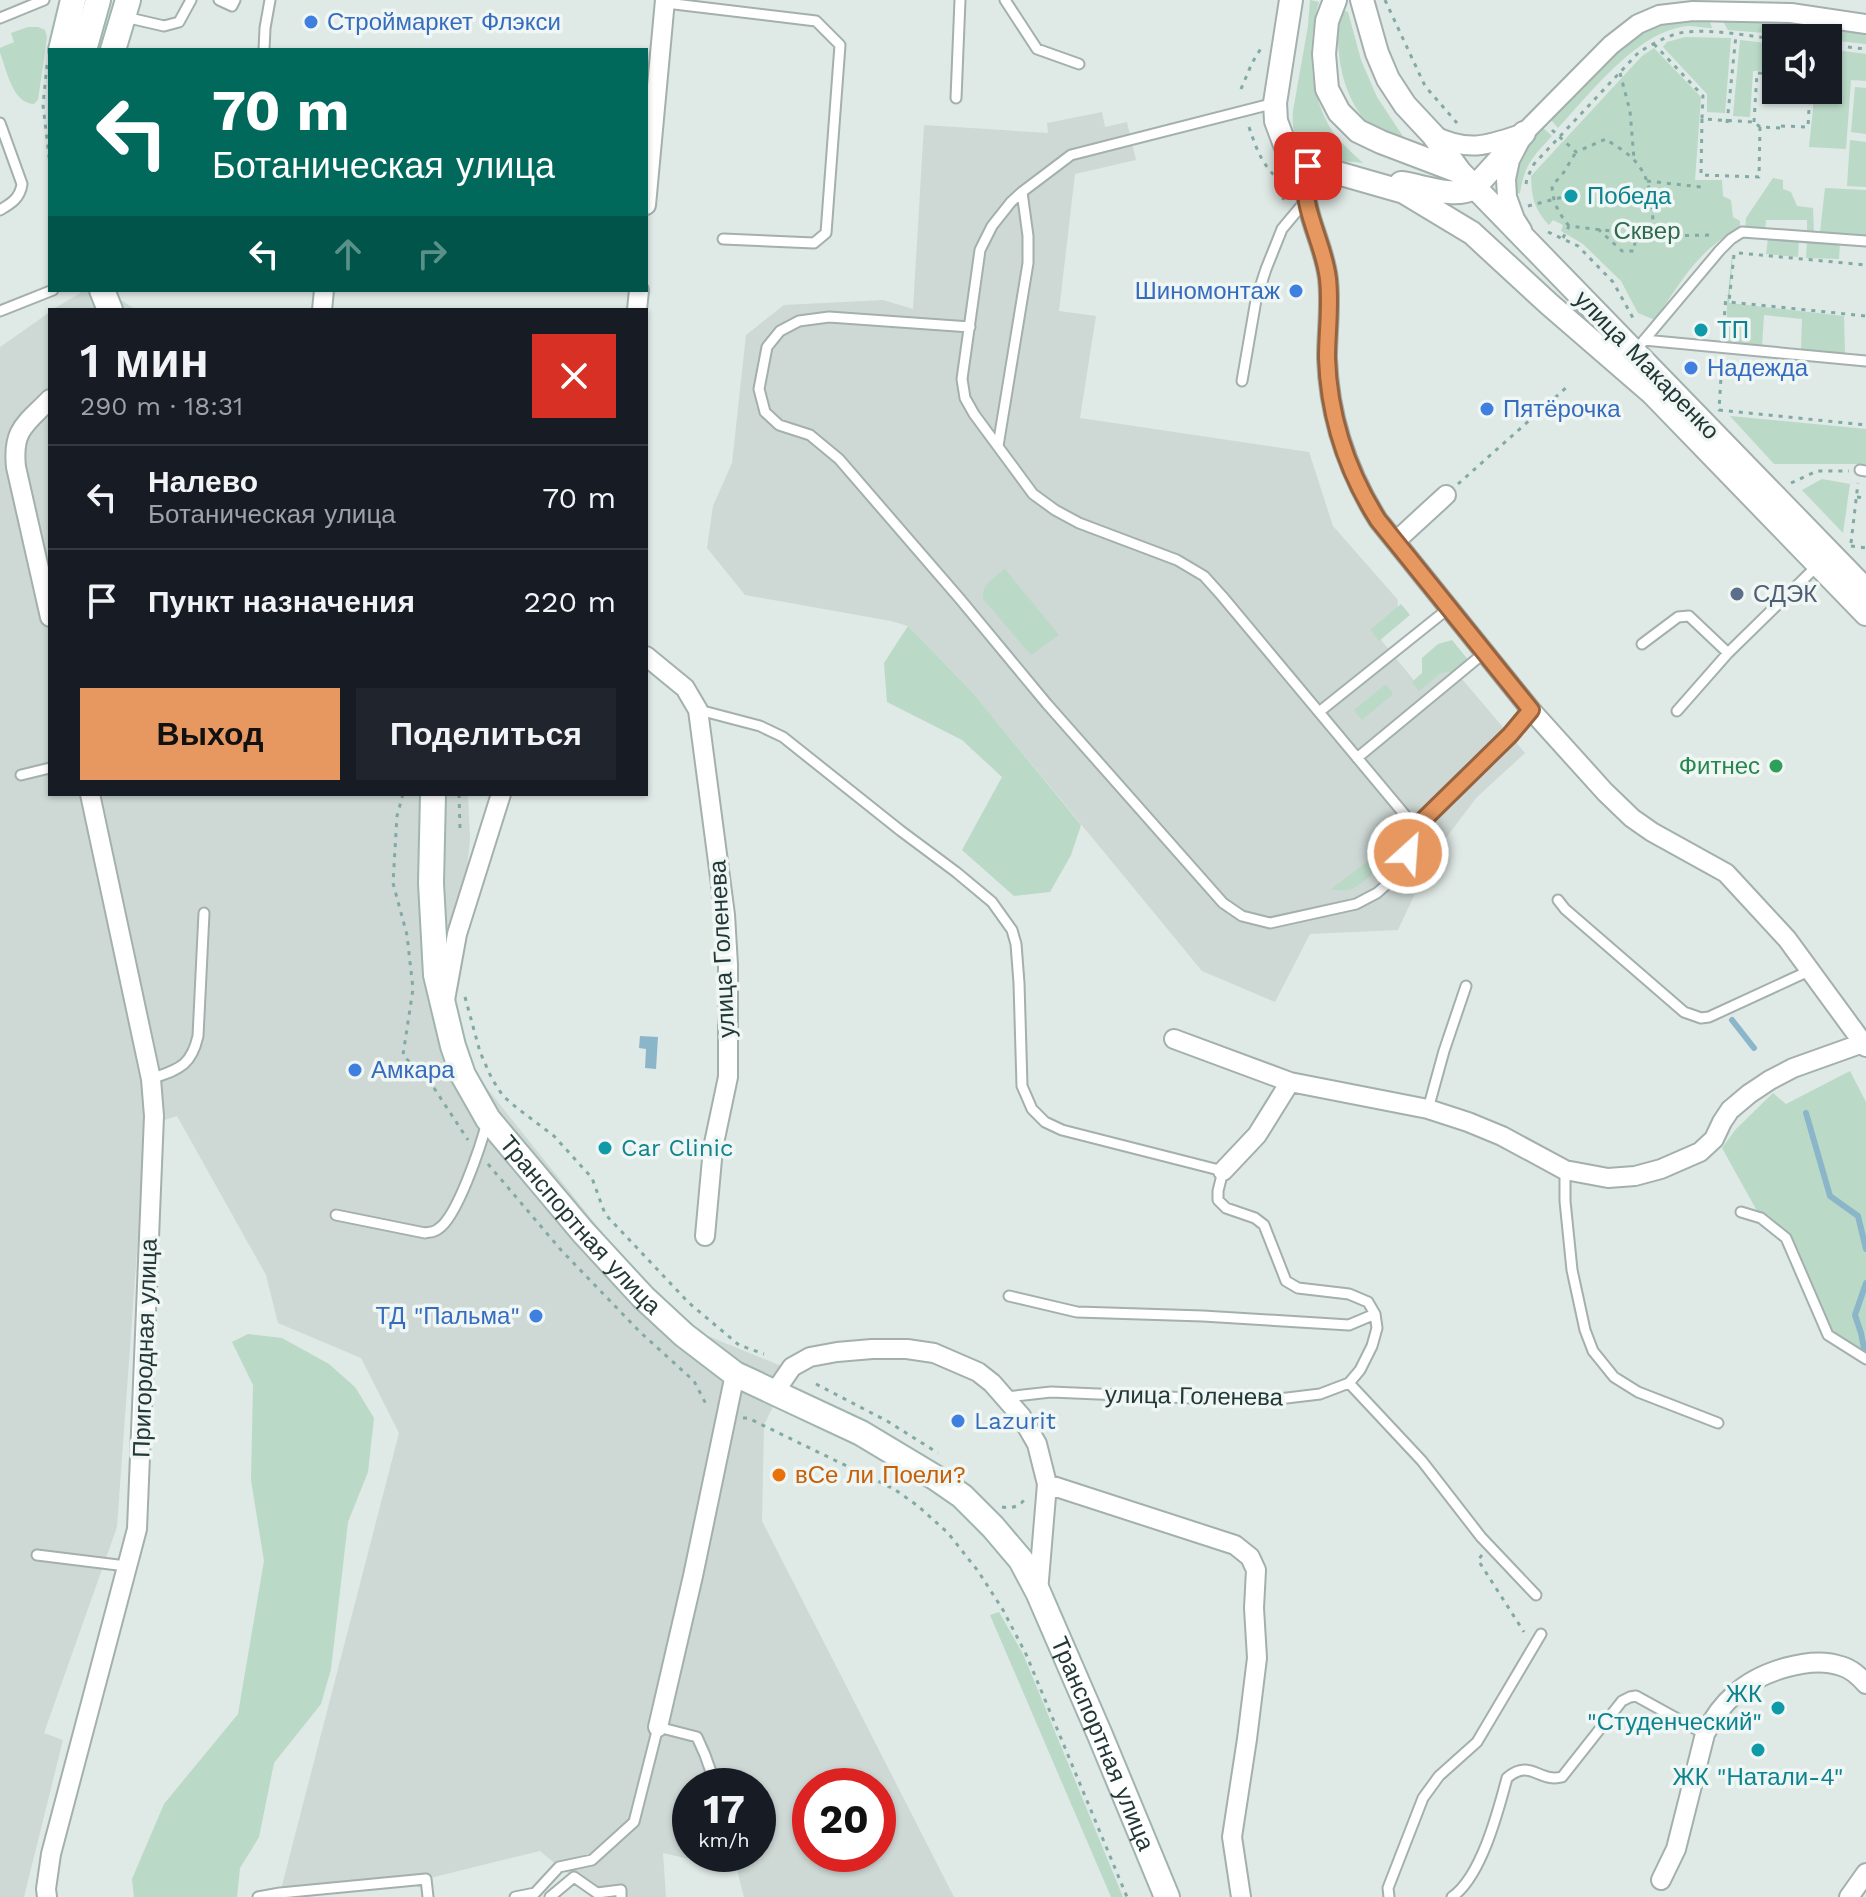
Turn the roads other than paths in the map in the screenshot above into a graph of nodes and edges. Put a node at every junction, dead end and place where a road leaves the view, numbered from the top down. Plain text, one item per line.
1 (44, 0) edge
2 (73, 0) edge
3 (98, 0) edge
4 (191, 0) edge
5 (219, 0) edge
6 (235, 0) edge
7 (270, 0) edge
8 (960, 0) edge
9 (1005, 0) edge
10 (1291, 0) edge
11 (1335, 0) edge
12 (1362, 0) edge
13 (666, 2) edge
14 (125, 8) edge
15 (0, 18) edge
16 (1866, 24) edge
17 (56, 48) edge
18 (85, 48) edge
19 (114, 48) edge
20 (264, 48) edge
21 (1079, 64) dead end
22 (956, 98) dead end
23 (1275, 103) junction
24 (0, 123) edge
25 (649, 127) edge
26 (1524, 133) junction
27 (1433, 135) junction
28 (648, 153) edge
29 (1308, 166) junction
30 (1467, 180) junction
31 (1380, 184) junction
32 (1022, 192) junction
33 (1307, 199) junction
34 (0, 210) edge
35 (723, 239) dead end
36 (1539, 239) junction
37 (1866, 241) edge
38 (48, 292) edge
39 (0, 311) edge
40 (970, 327) junction
41 (1639, 346) junction
42 (1610, 356) junction
43 (1866, 361) edge
44 (1242, 381) dead end
45 (48, 401) edge
46 (998, 446) junction
47 (7, 454) edge
48 (1446, 495) dead end
49 (1396, 541) junction
50 (1818, 565) junction
51 (1866, 590) edge
52 (48, 608) edge
53 (1449, 608) junction
54 (1866, 614) edge
55 (1642, 644) dead end
56 (1484, 653) junction
57 (1728, 653) junction
58 (648, 658) edge
59 (698, 710) junction
60 (1531, 710) junction
61 (1677, 711) dead end
62 (1319, 712) junction
63 (1357, 758) junction
64 (48, 768) edge
65 (21, 775) dead end
66 (90, 796) edge
67 (433, 796) edge
68 (500, 796) edge
69 (1410, 833) junction
70 (1558, 900) dead end
71 (204, 913) dead end
72 (1811, 970) junction
73 (1466, 986) dead end
74 (443, 1010) junction
75 (1174, 1039) dead end
76 (1865, 1045) edge
77 (151, 1079) junction
78 (1290, 1082) junction
79 (1428, 1109) junction
80 (488, 1119) junction
81 (1565, 1170) junction
82 (1223, 1171) junction
83 (1741, 1212) dead end
84 (336, 1215) dead end
85 (705, 1236) dead end
86 (1009, 1296) dead end
87 (1375, 1314) junction
88 (1866, 1359) edge
89 (735, 1374) junction
90 (1349, 1383) junction
91 (774, 1393) junction
92 (1006, 1397) junction
93 (1718, 1423) dead end
94 (1047, 1484) junction
95 (37, 1555) dead end
96 (126, 1566) junction
97 (1038, 1592) junction
98 (1536, 1595) dead end
99 (1541, 1634) dead end
100 (1866, 1684) edge
101 (658, 1727) junction
102 (1705, 1734) junction
103 (710, 1768) edge
104 (1866, 1873) edge
105 (1661, 1880) dead end
106 (47, 1897) edge
107 (258, 1897) edge
108 (428, 1897) edge
109 (515, 1897) edge
110 (550, 1897) edge
111 (621, 1897) edge
112 (1167, 1897) edge
113 (1241, 1897) edge
114 (1389, 1897) edge
115 (1452, 1897) edge
116 (1849, 1897) edge

1 - 15 lane
2 - 17 main road
3 - 18 main road
4 - 14 lane
5 - 6 lane
7 - 20 lane
8 - 22 lane
9 - 21 lane
10 - 23 street
11 - 30 street
12 - 27 street, улица Макаренко
13 - 25 street
13 - 35 lane
14 - 19 main road
16 - 26 street
23 - 29 street
23 - 32 lane
24 - 34 lane
25 - 28 street
26 - 27 street
26 - 30 street
26 - 36 street
27 - 30 street, улица Макаренко
29 - 31 street
29 - 33 street
30 - 31 street
30 - 36 street, улица Макаренко
31 - 42 street, улица Макаренко
32 - 40 lane
32 - 46 lane
33 - 44 lane
33 - 49 street
36 - 41 street, улица Макаренко
37 - 41 lane
38 - 39 lane
40 - 46 lane
40 - 69 lane
41 - 42 lane
41 - 43 lane
41 - 51 street, улица Макаренко
42 - 50 street, улица Макаренко
45 - 47 street
46 - 62 lane
47 - 52 street
48 - 49 street
49 - 53 street
50 - 54 street, улица Макаренко
50 - 57 lane
53 - 56 street
53 - 62 lane
55 - 57 lane
56 - 60 street
56 - 63 lane
57 - 61 lane
58 - 59 street
59 - 82 lane
59 - 85 street, улица Голенева
60 - 69 lane
60 - 72 street
62 - 63 lane
63 - 69 lane
64 - 65 lane
66 - 77 street, Пригородная улица
67 - 74 main road, Транспортная улица
68 - 74 street, Транспортная улица
70 - 72 lane
71 - 77 lane
72 - 76 street
73 - 79 lane
74 - 80 main road, Транспортная улица
75 - 78 street
76 - 81 street
77 - 96 street, Пригородная улица
78 - 79 street
78 - 82 street
79 - 81 street
80 - 84 lane
80 - 89 main road, Транспортная улица
81 - 93 lane
82 - 87 lane
83 - 88 lane
86 - 87 lane
87 - 90 lane
89 - 91 main road, Транспортная улица
89 - 101 street
90 - 92 lane, улица Голенева
90 - 98 lane
91 - 92 street, Транспортная улица
91 - 97 main road, Транспортная улица
92 - 94 street, Транспортная улица
94 - 97 street, Транспортная улица
94 - 113 street
95 - 96 lane
96 - 106 street, Пригородная улица
97 - 112 main road, Транспортная улица
99 - 114 lane
100 - 102 street
101 - 103 lane
101 - 109 lane
102 - 105 street
102 - 115 lane
104 - 116 street
107 - 108 lane
110 - 111 lane

